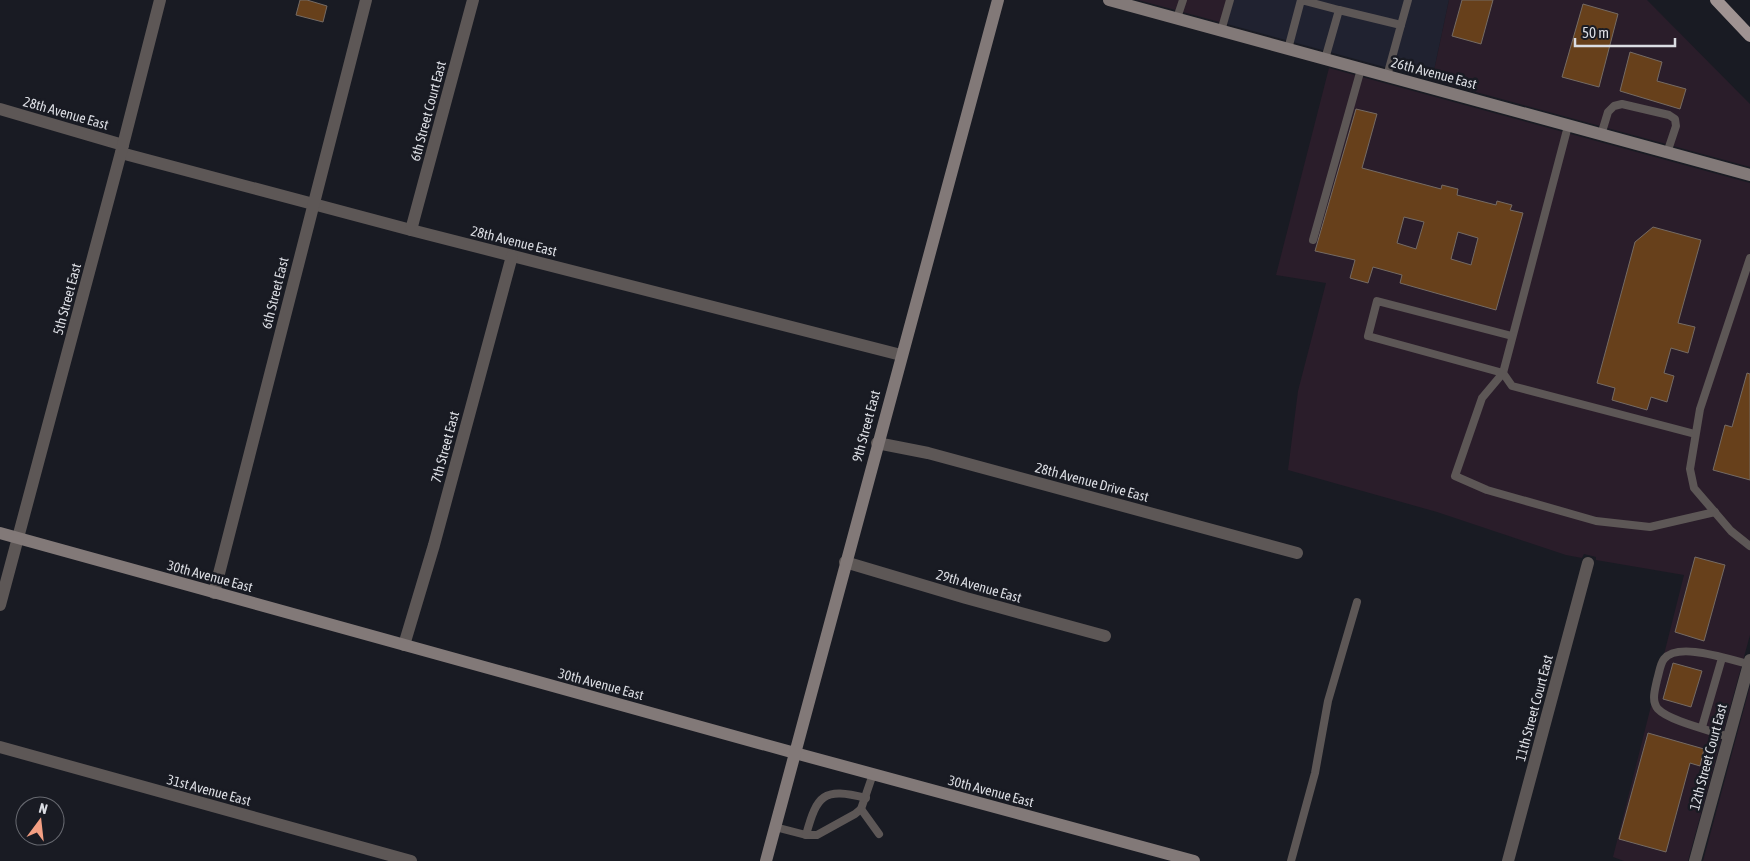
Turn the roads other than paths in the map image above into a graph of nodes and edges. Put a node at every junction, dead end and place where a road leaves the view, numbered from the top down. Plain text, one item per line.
1 (160, 0) edge
2 (366, 0) edge
3 (473, 0) edge
4 (998, 0) edge
5 (1109, 0) edge
6 (1182, 0) edge
7 (1230, 0) edge
8 (1408, 0) edge
9 (1716, 0) edge
10 (1339, 10) junction
11 (1177, 18) junction
12 (1401, 25) junction
13 (1221, 31) junction
14 (1750, 36) edge
15 (1288, 49) junction
16 (1325, 59) junction
17 (1361, 69) junction
18 (1387, 76) junction
19 (0, 109) edge
20 (1568, 126) junction
21 (1601, 134) junction
22 (122, 149) junction
23 (1667, 153) junction
24 (1750, 175) edge
25 (312, 204) junction
26 (411, 230) junction
27 (1313, 240) dead end
28 (512, 256) junction
29 (1750, 258) edge
30 (1512, 336) junction
31 (901, 355) junction
32 (1502, 373) junction
33 (1696, 434) junction
34 (877, 443) junction
35 (1715, 512) junction
36 (0, 534) edge
37 (18, 539) junction
38 (1750, 546) edge
39 (1297, 553) dead end
40 (845, 562) junction
41 (1588, 563) dead end
42 (214, 593) junction
43 (1357, 602) dead end
44 (0, 605) edge
45 (1105, 636) dead end
46 (404, 645) junction
47 (1722, 658) junction
48 (1750, 662) edge
49 (1702, 727) junction
50 (1729, 737) junction
51 (0, 747) edge
52 (795, 753) junction
53 (873, 774) junction
54 (866, 798) junction
55 (861, 809) junction
56 (775, 828) junction
57 (880, 834) dead end
58 (806, 836) junction
59 (411, 861) edge
60 (766, 861) edge
61 (1194, 861) edge
62 (1291, 861) edge
63 (1508, 861) edge
64 (1695, 861) edge

1 - 22 street, 5th Street East
2 - 25 street, 6th Street East
3 - 26 street, 6th Street Court East
4 - 31 street, 9th Street East
5 - 11 street, 26th Avenue East
6 - 11 lane
7 - 13 lane
8 - 12 lane
9 - 14 main road
10 - 12 lane
10 - 15 lane
10 - 16 lane
11 - 13 street, 26th Avenue East
12 - 18 lane
13 - 15 street, 26th Avenue East
15 - 16 street, 26th Avenue East
16 - 17 street, 26th Avenue East
17 - 18 street, 26th Avenue East
17 - 27 lane
18 - 20 street, 26th Avenue East
19 - 22 street, 28th Avenue East
20 - 21 street, 26th Avenue East
20 - 30 lane
21 - 23 street, 26th Avenue East
21 - 23 lane
22 - 25 street, 28th Avenue East
22 - 37 street, 5th Street East
23 - 24 street, 26th Avenue East
25 - 26 street, 28th Avenue East
25 - 42 street, 6th Street East
26 - 28 street, 28th Avenue East
28 - 31 street, 28th Avenue East
28 - 46 street, 7th Street East
29 - 33 lane
30 - 32 lane
30 - 32 lane
31 - 34 street, 9th Street East
32 - 33 lane
32 - 35 lane
33 - 35 lane
34 - 39 street, 28th Avenue Drive East
34 - 40 street, 9th Street East
35 - 38 lane
36 - 37 street, 30th Avenue East
37 - 42 street, 30th Avenue East
37 - 44 street, 5th Street East
40 - 45 street, 29th Avenue East
40 - 52 street, 9th Street East
41 - 63 street, 11th Street Court East
42 - 46 street, 30th Avenue East
43 - 62 lane
46 - 52 street, 30th Avenue East
47 - 48 lane
47 - 49 lane
47 - 49 lane
48 - 50 street, 12th Street Court East
49 - 50 lane
50 - 64 street, 12th Street Court East
51 - 59 street, 31st Avenue East
52 - 53 street, 30th Avenue East
52 - 56 street, 9th Street East
53 - 54 lane
53 - 61 street, 30th Avenue East
54 - 55 lane
54 - 58 lane
55 - 57 lane
55 - 58 lane
56 - 58 lane
56 - 60 street, 9th Street East

